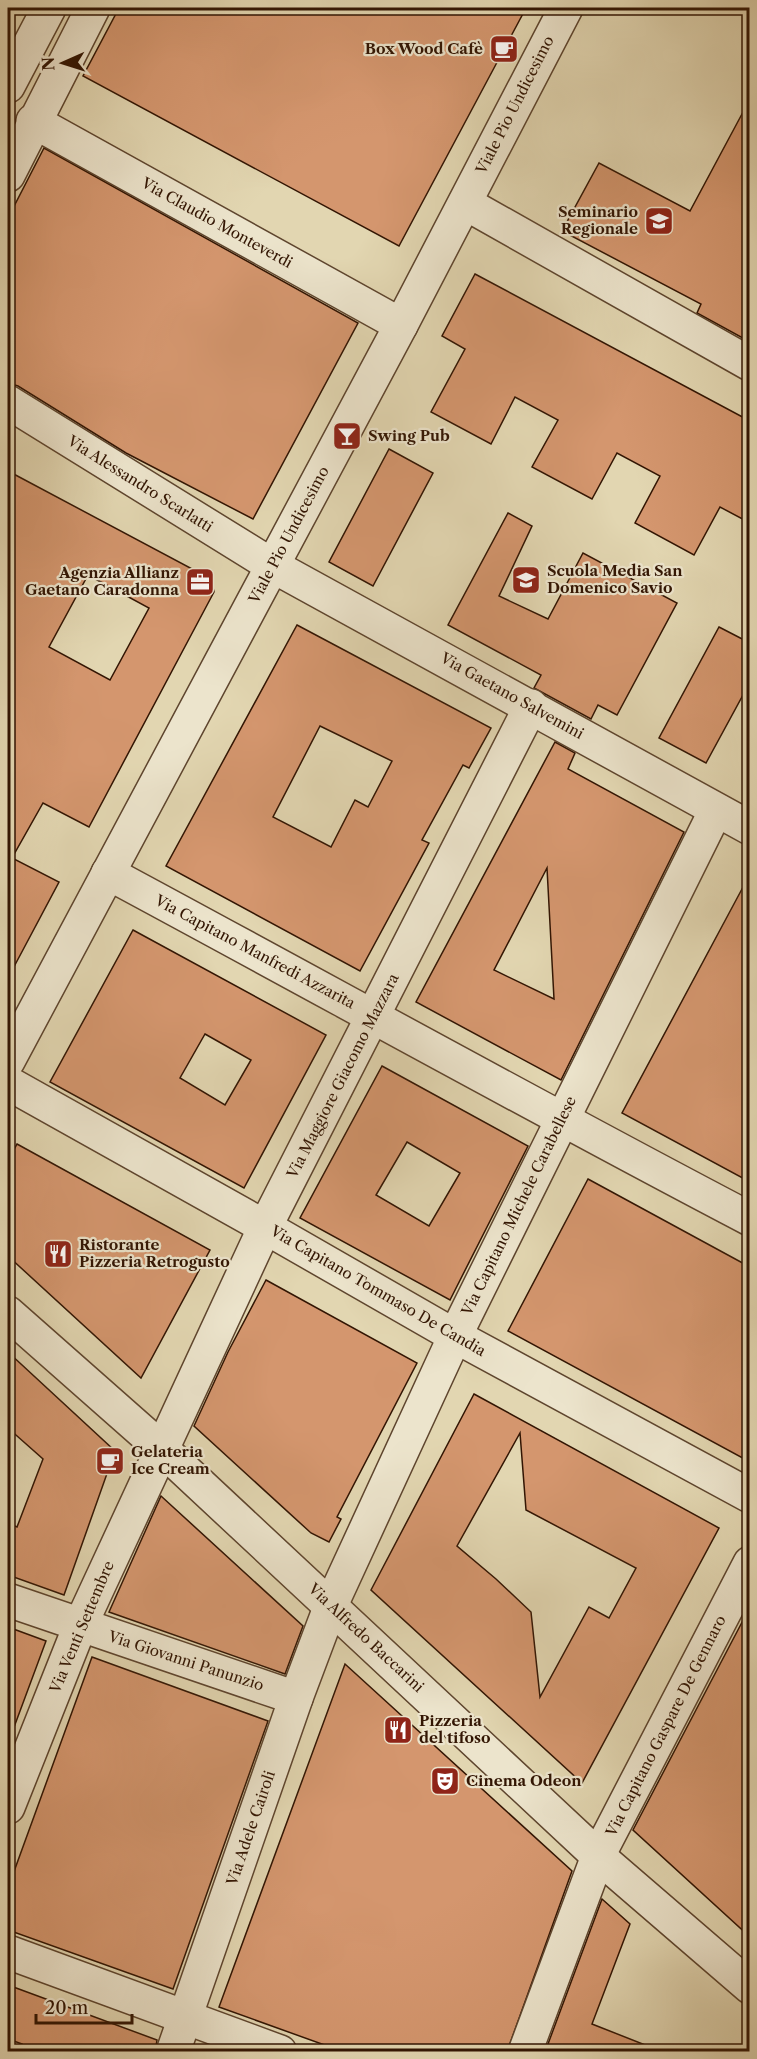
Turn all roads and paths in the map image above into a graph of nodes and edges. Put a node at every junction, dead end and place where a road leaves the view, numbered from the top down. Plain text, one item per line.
1 (49, 8) edge
2 (93, 8) edge
3 (566, 8) edge
4 (8, 86) edge
5 (33, 121) junction
6 (8, 175) edge
7 (465, 203) junction
8 (401, 325) junction
9 (750, 364) edge
10 (8, 402) edge
11 (273, 566) junction
12 (531, 706) junction
13 (716, 810) junction
14 (750, 828) edge
15 (108, 873) junction
16 (373, 1016) junction
17 (8, 1061) edge
18 (8, 1083) edge
19 (562, 1121) junction
20 (750, 1219) edge
21 (265, 1227) junction
22 (8, 1313) edge
23 (455, 1336) junction
24 (162, 1449) junction
25 (750, 1496) edge
26 (750, 1563) edge
27 (8, 1600) edge
28 (331, 1605) junction
29 (80, 1626) junction
30 (296, 1698) junction
31 (8, 1807) edge
32 (598, 1856) junction
33 (8, 1952) edge
34 (750, 1988) edge
35 (186, 2018) junction
36 (174, 2052) edge
37 (280, 2052) edge
38 (525, 2052) edge

1 - 4 street
2 - 5 street
3 - 7 street, Viale Pio Undicesimo
5 - 6 street
5 - 8 street, Via Claudio Monteverdi
7 - 8 street, Viale Pio Undicesimo
7 - 9 street
8 - 11 street, Viale Pio Undicesimo
10 - 11 street, Via Alessandro Scarlatti
11 - 12 street, Via Gaetano Salvemini
11 - 15 street, Viale Pio Undicesimo
12 - 13 street, Via Gaetano Salvemini
12 - 16 street, Via Maggiore Giacomo Mazzara
13 - 14 street, Via Gaetano Salvemini
13 - 19 street, Via Capitano Michele Carabellese
15 - 16 street, Via Capitano Manfredi Azzarita
15 - 17 street, Viale Pio Undicesimo
16 - 19 street, Via Capitano Manfredi Azzarita
16 - 21 street, Via Maggiore Giacomo Mazzara
18 - 21 street, Via Capitano Tommaso De Candia
19 - 20 street, Via Capitano Manfredi Azzarita
19 - 23 street, Via Capitano Michele Carabellese
21 - 23 street, Via Capitano Tommaso De Candia
21 - 24 street, Via Maggiore Giacomo Mazzara
22 - 24 street, Via Alfredo Baccarini
23 - 25 street, Via Capitano Tommaso De Candia
23 - 28 street, Via Capitano Michele Carabellese
24 - 28 street, Via Alfredo Baccarini
24 - 29 street, Via Venti Settembre
26 - 32 street, Via Capitano Gaspare De Gennaro
27 - 29 street, Via Giovanni Panunzio
28 - 30 street, Via Adele Cairoli
28 - 32 street, Via Alfredo Baccarini
29 - 30 street, Via Giovanni Panunzio
29 - 31 street, Via Venti Settembre
30 - 35 street, Via Adele Cairoli
32 - 34 street, Via Alfredo Baccarini
32 - 38 street, Via Capitano Gaspare De Gennaro
33 - 35 street
35 - 36 street, Via Adele Cairoli
35 - 37 street

